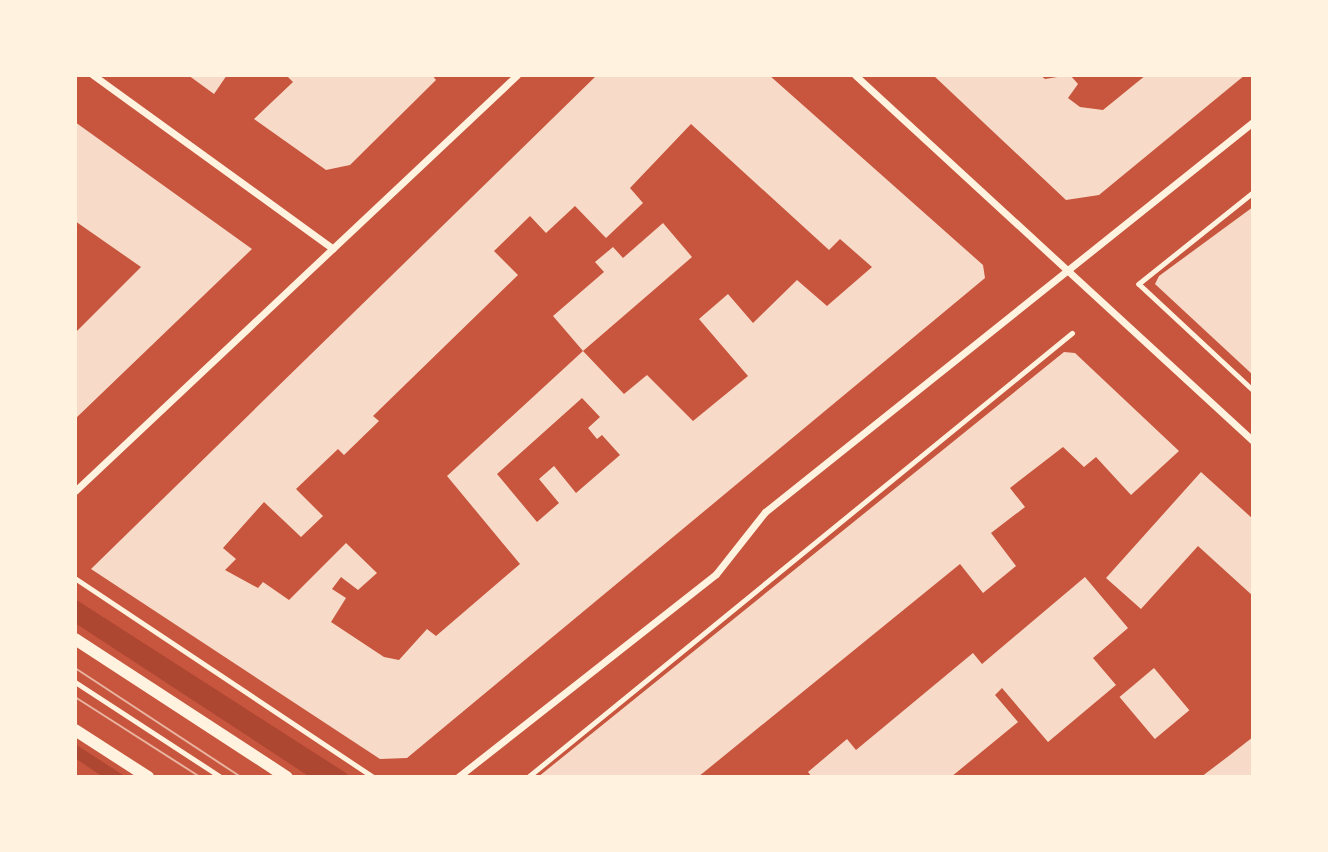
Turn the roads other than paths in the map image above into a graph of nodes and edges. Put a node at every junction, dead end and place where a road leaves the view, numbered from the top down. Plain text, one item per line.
1 (93, 75) edge
2 (517, 75) edge
3 (855, 75) edge
4 (1253, 122) edge
5 (333, 249) junction
6 (1068, 270) junction
7 (1253, 441) edge
8 (75, 491) edge
9 (75, 639) edge
10 (75, 677) edge
11 (75, 682) edge
12 (93, 693) junction
13 (75, 730) edge
14 (148, 777) edge
15 (220, 777) edge
16 (286, 777) edge
17 (458, 777) edge

1 - 5 street
2 - 5 street
3 - 6 street
4 - 6 street
5 - 8 street
6 - 7 street
6 - 17 street
9 - 16 street
10 - 12 lane
11 - 12 lane
12 - 15 lane
13 - 14 street

